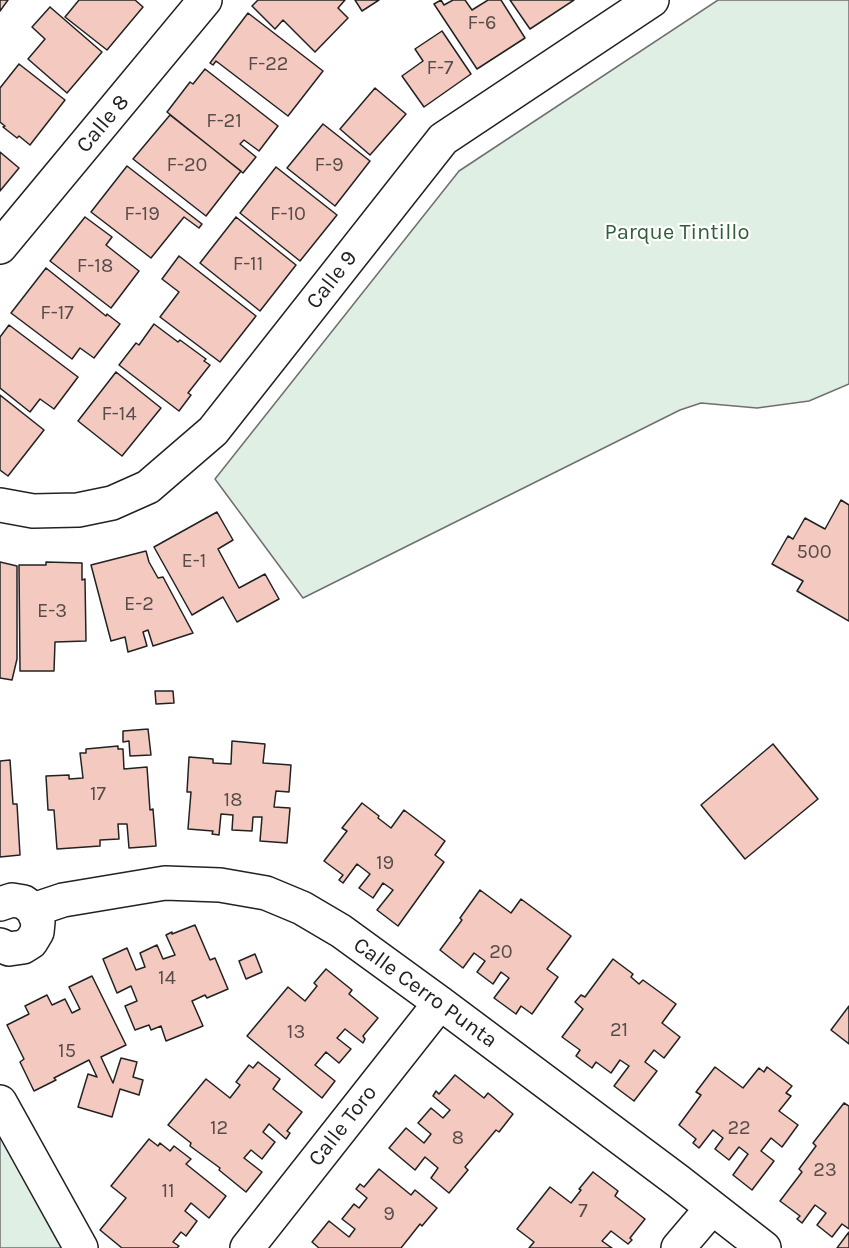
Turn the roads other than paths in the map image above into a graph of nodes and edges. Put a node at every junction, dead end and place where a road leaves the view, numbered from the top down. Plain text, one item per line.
1 (205, 0) edge
2 (652, 0) edge
3 (0, 247) edge
4 (0, 506) edge
5 (0, 904) edge
6 (33, 910) junction
7 (0, 945) edge
8 (440, 1003) junction
9 (0, 1102) edge
10 (712, 1208) junction
11 (81, 1248) edge
12 (247, 1248) edge
13 (678, 1248) edge
14 (764, 1248) edge

1 - 3 street, Calle 8
2 - 4 street, Calle 9
5 - 6 street
6 - 7 street
6 - 8 street, Calle Cerro Punta
8 - 10 street, Calle Cerro Punta
8 - 12 street, Calle Toro
9 - 11 street
10 - 13 street
10 - 14 street, Calle Cerro Punta

